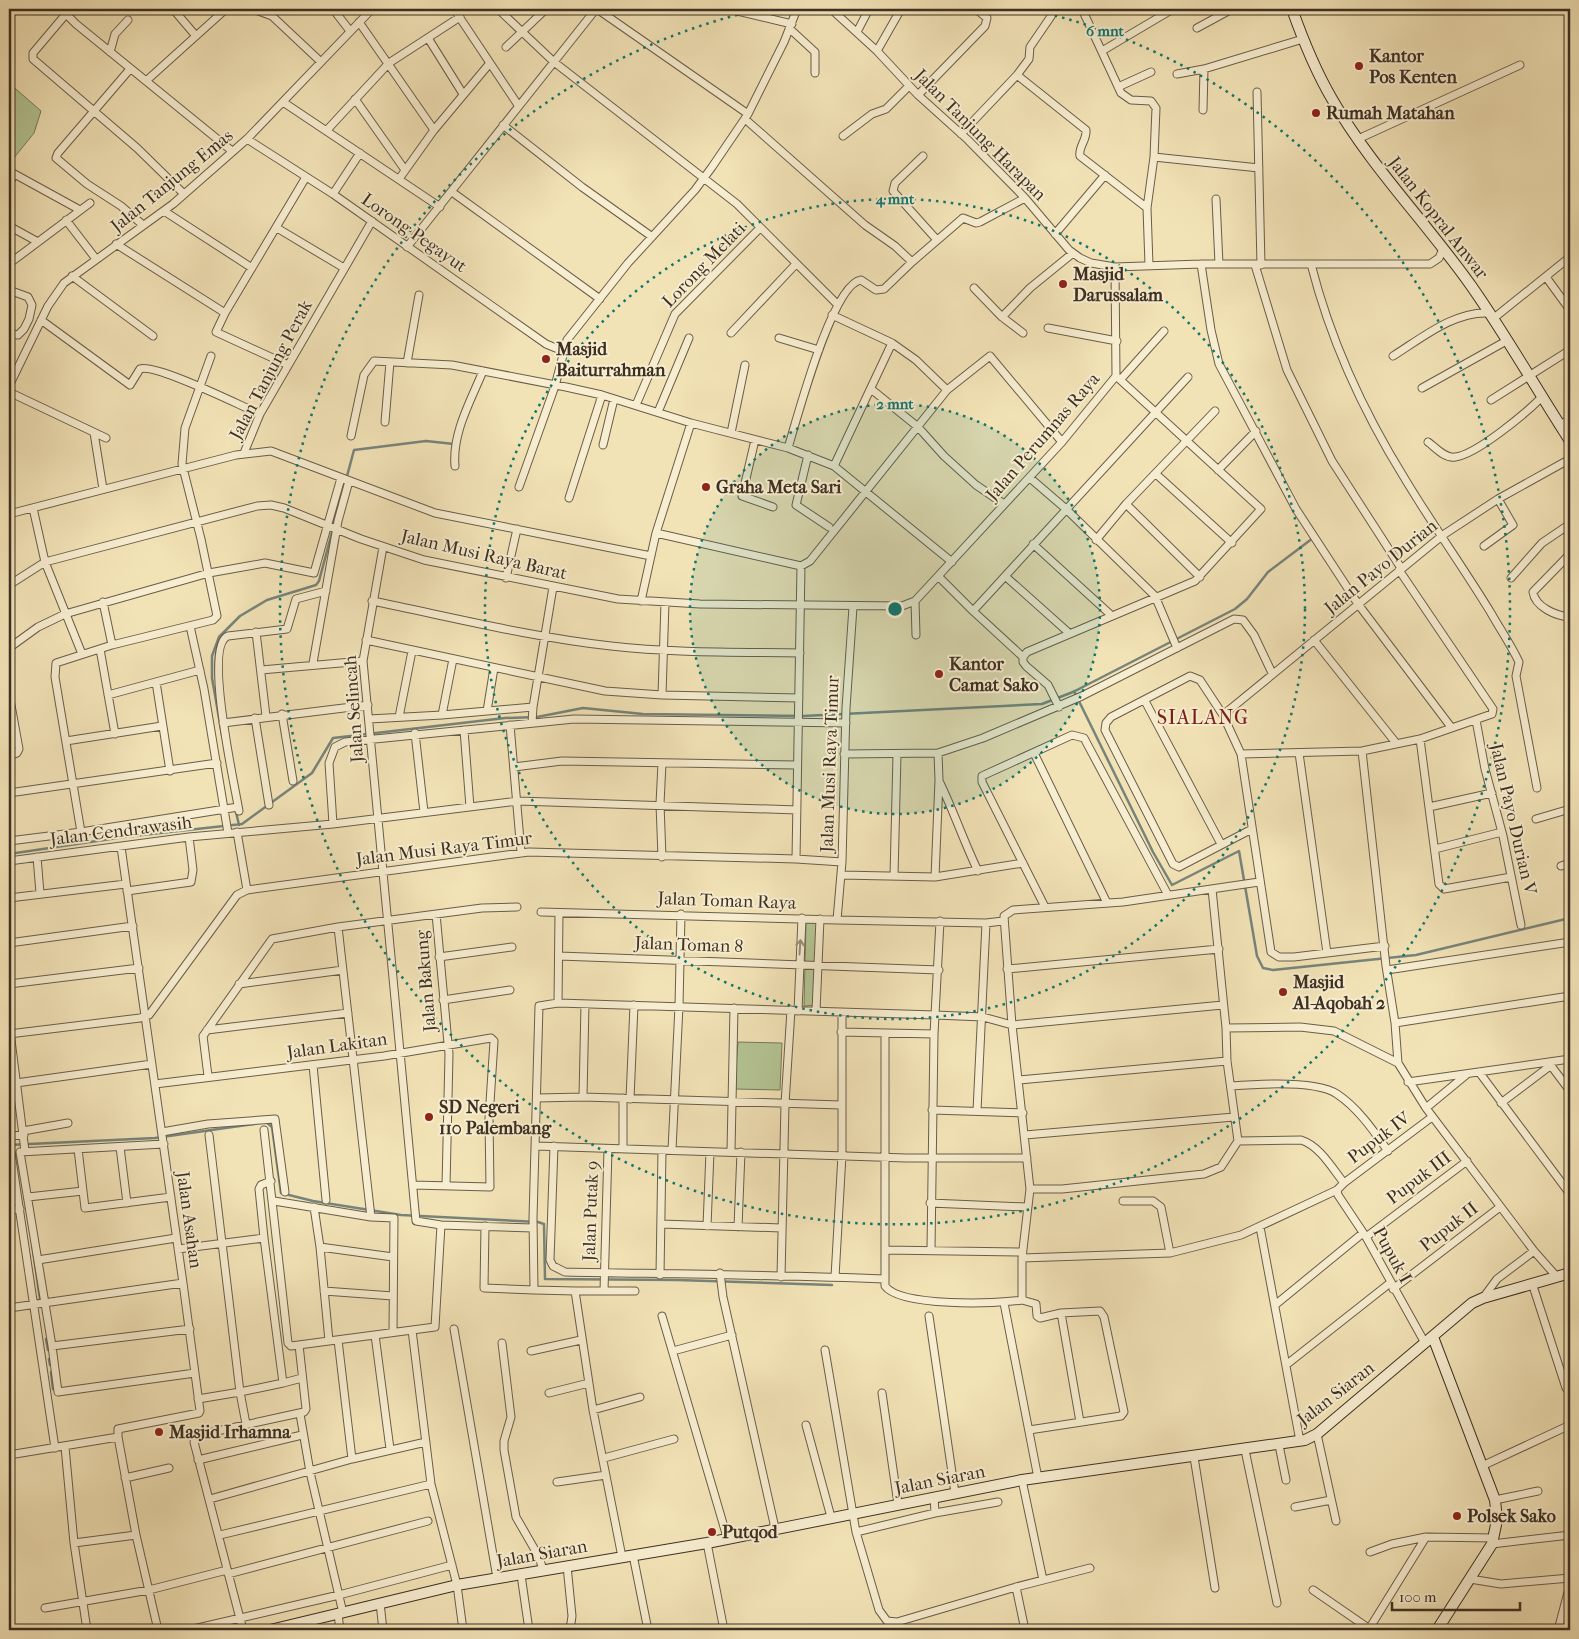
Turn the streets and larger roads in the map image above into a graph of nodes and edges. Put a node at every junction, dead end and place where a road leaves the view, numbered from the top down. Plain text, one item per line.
1 (173, 9) edge
2 (226, 9) edge
3 (253, 9) edge
4 (333, 9) edge
5 (372, 9) edge
6 (454, 9) edge
7 (498, 9) edge
8 (546, 9) edge
9 (597, 9) edge
10 (729, 9) edge
11 (798, 9) edge
12 (832, 9) edge
13 (869, 9) edge
14 (901, 9) edge
15 (976, 9) edge
16 (1056, 9) edge
17 (1082, 9) edge
18 (1173, 9) edge
19 (1232, 9) edge
20 (1292, 9) edge
21 (64, 11) edge
22 (753, 11) edge
23 (460, 18) junction
24 (128, 20) dead end
25 (359, 22) junction
26 (791, 26) junction
27 (1197, 28) dead end
28 (350, 31) junction
29 (857, 32) junction
30 (522, 34) junction
31 (196, 36) junction
32 (428, 38) junction
33 (1303, 39) junction
34 (506, 47) dead end
35 (877, 51) junction
36 (1102, 51) junction
37 (110, 52) junction
38 (321, 62) junction
39 (554, 62) junction
40 (389, 63) junction
41 (490, 63) junction
42 (1520, 65) dead end
43 (130, 69) junction
44 (1204, 69) junction
45 (1151, 72) dead end
46 (815, 73) dead end
47 (1177, 74) dead end
48 (1017, 75) junction
49 (146, 81) junction
50 (909, 86) junction
51 (1118, 87) junction
52 (1256, 92) dead end
53 (463, 94) junction
54 (918, 95) junction
55 (355, 99) junction
56 (283, 102) junction
57 (518, 105) junction
58 (92, 110) junction
59 (1204, 110) dead end
60 (747, 116) junction
61 (503, 125) junction
62 (327, 130) junction
63 (434, 130) junction
64 (961, 134) junction
65 (843, 136) dead end
66 (247, 139) junction
67 (1358, 139) junction
68 (232, 151) junction
69 (360, 153) junction
70 (923, 156) dead end
71 (1154, 157) junction
72 (1259, 168) junction
73 (405, 170) junction
74 (11, 172) edge
75 (1105, 175) junction
76 (306, 177) junction
77 (705, 178) junction
78 (398, 179) junction
79 (9, 185) edge
80 (452, 192) junction
81 (184, 194) junction
82 (333, 194) junction
83 (1025, 198) junction
84 (1216, 199) dead end
85 (90, 203) dead end
86 (440, 207) junction
87 (1147, 208) junction
88 (80, 210) junction
89 (164, 211) junction
90 (66, 220) junction
91 (372, 221) junction
92 (143, 225) junction
93 (9, 226) edge
94 (277, 228) junction
95 (760, 228) junction
96 (1055, 234) junction
97 (651, 236) junction
98 (936, 240) junction
99 (38, 242) junction
100 (116, 244) junction
101 (407, 247) junction
102 (1443, 249) junction
103 (1073, 253) junction
104 (1570, 257) edge
105 (96, 258) junction
106 (912, 262) junction
107 (10, 263) dead end
108 (795, 264) junction
109 (1201, 264) junction
110 (1219, 264) junction
111 (1311, 264) junction
112 (1149, 265) junction
113 (1258, 265) junction
114 (1114, 267) junction
115 (252, 268) junction
116 (344, 268) junction
117 (72, 276) junction
118 (1546, 276) junction
119 (974, 288) dead end
120 (9, 290) edge
121 (419, 295) dead end
122 (600, 298) junction
123 (838, 305) junction
124 (1570, 310) edge
125 (225, 313) junction
126 (832, 315) junction
127 (1491, 316) junction
128 (1002, 317) junction
129 (41, 320) junction
130 (1048, 328) dead end
131 (1164, 331) dead end
132 (732, 333) dead end
133 (1023, 333) dead end
134 (9, 334) edge
135 (153, 336) dead end
136 (689, 338) dead end
137 (778, 338) dead end
138 (1508, 340) junction
139 (1117, 341) junction
140 (892, 343) junction
141 (819, 350) junction
142 (1570, 350) edge
143 (563, 351) junction
144 (211, 356) dead end
145 (1393, 356) dead end
146 (390, 362) junction
147 (407, 362) junction
148 (288, 365) junction
149 (745, 365) dead end
150 (483, 371) junction
151 (1188, 377) dead end
152 (1530, 377) junction
153 (1118, 378) junction
154 (9, 386) edge
155 (555, 386) junction
156 (200, 387) junction
157 (1422, 388) dead end
158 (870, 389) junction
159 (947, 390) junction
160 (9, 392) edge
161 (602, 395) junction
162 (1542, 397) junction
163 (614, 399) junction
164 (1491, 400) dead end
165 (636, 405) junction
166 (1155, 411) junction
167 (1215, 411) dead end
168 (658, 412) junction
169 (260, 414) junction
170 (1570, 419) edge
171 (385, 422) dead end
172 (691, 423) junction
173 (1560, 426) junction
174 (918, 427) junction
175 (1256, 431) junction
176 (94, 433) junction
177 (731, 433) junction
178 (351, 436) dead end
179 (106, 438) dead end
180 (755, 440) junction
181 (1186, 440) junction
182 (1570, 441) edge
183 (1062, 442) junction
184 (1428, 442) dead end
185 (603, 445) dead end
186 (788, 448) junction
187 (244, 453) junction
188 (808, 455) junction
189 (1570, 459) edge
190 (455, 466) dead end
191 (834, 466) junction
192 (182, 468) junction
193 (1218, 470) junction
194 (1156, 474) junction
195 (1030, 478) junction
196 (345, 480) junction
197 (519, 487) dead end
198 (104, 489) junction
199 (866, 491) junction
200 (569, 498) dead end
201 (1498, 499) junction
202 (1004, 504) junction
203 (1126, 504) junction
204 (772, 507) dead end
205 (34, 508) junction
206 (1066, 509) junction
207 (9, 514) edge
208 (197, 522) junction
209 (1570, 524) edge
210 (332, 527) junction
211 (828, 527) dead end
212 (517, 529) junction
213 (656, 533) junction
214 (1443, 535) junction
215 (1096, 540) junction
216 (1232, 543) junction
217 (1033, 544) junction
218 (1484, 546) dead end
219 (383, 547) junction
220 (1570, 554) edge
221 (651, 556) junction
222 (45, 562) junction
223 (952, 562) junction
224 (801, 566) junction
225 (1400, 569) junction
226 (209, 573) junction
227 (1005, 576) junction
228 (938, 577) junction
229 (1200, 577) junction
230 (506, 578) junction
231 (1511, 578) dead end
232 (9, 585) edge
233 (553, 587) junction
234 (326, 591) junction
235 (1155, 596) junction
236 (642, 601) junction
237 (915, 601) junction
238 (103, 602) junction
239 (372, 602) junction
240 (665, 602) junction
241 (801, 604) junction
242 (1358, 604) junction
243 (853, 607) junction
244 (973, 611) junction
245 (65, 614) junction
246 (1111, 615) junction
247 (1570, 617) edge
248 (190, 626) junction
249 (256, 632) junction
250 (1069, 633) junction
251 (916, 635) dead end
252 (545, 636) junction
253 (366, 640) junction
254 (1314, 640) junction
255 (1174, 643) junction
256 (112, 645) junction
257 (9, 648) edge
258 (100, 649) junction
259 (412, 651) junction
260 (664, 651) junction
261 (800, 653) junction
262 (82, 654) junction
263 (1024, 656) junction
264 (452, 659) junction
265 (364, 661) junction
266 (313, 664) junction
267 (494, 668) junction
268 (200, 670) junction
269 (261, 670) junction
270 (1272, 674) junction
271 (538, 678) junction
272 (156, 682) junction
273 (218, 690) junction
274 (207, 692) junction
275 (9, 694) edge
276 (108, 695) junction
277 (662, 695) junction
278 (799, 698) junction
279 (1145, 701) junction
280 (1057, 702) junction
281 (368, 705) junction
282 (487, 711) junction
283 (282, 714) junction
284 (442, 715) junction
285 (532, 715) junction
286 (1223, 715) junction
287 (266, 716) junction
288 (399, 716) junction
289 (255, 718) junction
290 (1476, 720) junction
291 (369, 721) junction
292 (798, 721) junction
293 (846, 722) junction
294 (223, 723) junction
295 (510, 725) junction
296 (162, 726) junction
297 (1451, 727) junction
298 (464, 730) junction
299 (115, 734) junction
300 (415, 734) junction
301 (371, 737) junction
302 (1420, 738) junction
303 (66, 741) junction
304 (1396, 743) junction
305 (1362, 751) junction
306 (938, 753) junction
307 (1034, 753) junction
308 (1299, 753) junction
309 (844, 754) junction
310 (1241, 754) junction
311 (897, 755) junction
312 (9, 756) edge
313 (217, 763) junction
314 (662, 763) junction
315 (798, 765) junction
316 (514, 767) junction
317 (170, 771) junction
318 (939, 780) junction
319 (293, 781) dead end
320 (73, 784) junction
321 (1537, 788) dead end
322 (9, 793) edge
323 (1492, 794) junction
324 (518, 801) junction
325 (660, 804) junction
326 (269, 805) dead end
327 (470, 807) junction
328 (1429, 807) junction
329 (234, 808) junction
330 (1570, 809) edge
331 (797, 810) junction
332 (424, 812) junction
333 (378, 819) junction
334 (1536, 819) dead end
335 (333, 824) junction
336 (228, 827) junction
337 (1252, 829) junction
338 (81, 832) junction
339 (237, 832) junction
340 (1502, 832) junction
341 (189, 837) junction
342 (9, 841) edge
343 (1221, 844) junction
344 (121, 847) junction
345 (1435, 849) junction
346 (521, 852) junction
347 (37, 857) junction
348 (662, 857) junction
349 (796, 859) junction
350 (9, 861) edge
351 (842, 862) junction
352 (1023, 863) junction
353 (1570, 863) edge
354 (1561, 866) dead end
355 (384, 870) junction
356 (978, 871) junction
357 (841, 875) junction
358 (894, 876) junction
359 (935, 877) junction
360 (1511, 877) junction
361 (1256, 882) junction
362 (127, 888) junction
363 (1212, 888) junction
364 (246, 890) junction
365 (40, 893) junction
366 (1168, 895) junction
367 (9, 898) edge
368 (1107, 903) junction
369 (518, 907) dead end
370 (1045, 907) junction
371 (541, 912) dead end
372 (559, 913) junction
373 (436, 914) junction
374 (681, 914) junction
375 (802, 918) junction
376 (389, 920) junction
377 (820, 920) junction
378 (837, 920) junction
379 (940, 921) junction
380 (1003, 921) junction
381 (986, 923) junction
382 (1521, 925) dead end
383 (132, 926) junction
384 (338, 928) junction
385 (9, 942) edge
386 (1570, 942) edge
387 (512, 947) dead end
388 (1385, 948) junction
389 (1219, 949) junction
390 (1327, 953) junction
391 (559, 956) junction
392 (439, 957) junction
393 (680, 960) junction
394 (798, 965) junction
395 (818, 966) junction
396 (139, 968) junction
397 (1386, 968) junction
398 (1007, 969) junction
399 (343, 970) junction
400 (939, 970) junction
401 (9, 984) edge
402 (240, 984) junction
403 (510, 990) dead end
404 (1570, 996) edge
405 (443, 1000) junction
406 (558, 1003) junction
407 (585, 1004) junction
408 (634, 1005) junction
409 (1223, 1005) junction
410 (679, 1006) junction
411 (734, 1008) junction
412 (795, 1010) junction
413 (816, 1011) junction
414 (348, 1013) junction
415 (842, 1013) junction
416 (935, 1015) junction
417 (146, 1016) junction
418 (982, 1017) junction
419 (1396, 1023) junction
420 (9, 1024) edge
421 (1012, 1025) junction
422 (1226, 1028) junction
423 (207, 1030) junction
424 (841, 1032) junction
425 (10, 1034) edge
426 (885, 1034) junction
427 (934, 1034) junction
428 (448, 1044) junction
429 (400, 1053) junction
430 (1570, 1059) edge
431 (354, 1060) junction
432 (1227, 1061) junction
433 (1398, 1063) junction
434 (152, 1064) junction
435 (1550, 1064) junction
436 (313, 1065) junction
437 (1479, 1072) junction
438 (1467, 1074) junction
439 (208, 1076) junction
440 (1020, 1080) junction
441 (1408, 1082) junction
442 (12, 1083) edge
443 (155, 1084) junction
444 (1231, 1086) junction
445 (1570, 1091) edge
446 (583, 1097) junction
447 (537, 1098) junction
448 (627, 1098) junction
449 (674, 1100) junction
450 (731, 1101) junction
451 (1501, 1103) junction
452 (786, 1104) junction
453 (841, 1105) junction
454 (1426, 1108) junction
455 (932, 1110) junction
456 (977, 1111) junction
457 (1023, 1113) junction
458 (1432, 1117) junction
459 (1234, 1118) junction
460 (68, 1123) dead end
461 (264, 1130) dead end
462 (24, 1135) junction
463 (209, 1135) dead end
464 (1025, 1135) junction
465 (9, 1136) edge
466 (163, 1138) junction
467 (1238, 1141) junction
468 (536, 1146) junction
469 (554, 1146) junction
470 (120, 1147) junction
471 (623, 1148) junction
472 (78, 1149) junction
473 (608, 1149) junction
474 (662, 1150) junction
475 (672, 1150) junction
476 (731, 1151) junction
477 (1388, 1151) junction
478 (17, 1152) edge
479 (710, 1152) junction
480 (741, 1152) junction
481 (786, 1153) junction
482 (842, 1155) junction
483 (885, 1157) junction
484 (930, 1157) junction
485 (1027, 1158) junction
486 (1467, 1161) junction
487 (271, 1181) junction
488 (1344, 1183) junction
489 (413, 1185) junction
490 (446, 1186) junction
491 (1030, 1189) junction
492 (1337, 1190) junction
493 (83, 1191) junction
494 (285, 1192) dead end
495 (1570, 1194) edge
496 (28, 1197) junction
497 (171, 1197) junction
498 (326, 1200) dead end
499 (274, 1201) junction
500 (1123, 1201) dead end
501 (127, 1203) junction
502 (930, 1203) junction
503 (314, 1207) junction
504 (1026, 1207) junction
505 (1500, 1207) junction
506 (20, 1209) junction
507 (9, 1210) edge
508 (371, 1216) junction
509 (533, 1223) junction
510 (661, 1224) junction
511 (440, 1225) junction
512 (486, 1226) junction
513 (707, 1226) junction
514 (738, 1227) junction
515 (1260, 1227) junction
516 (781, 1228) junction
517 (1364, 1235) junction
518 (176, 1238) junction
519 (264, 1238) junction
520 (223, 1243) junction
521 (320, 1247) junction
522 (178, 1249) junction
523 (885, 1250) junction
524 (930, 1250) junction
525 (1534, 1251) junction
526 (1170, 1252) junction
527 (1022, 1255) junction
528 (393, 1257) junction
529 (38, 1260) junction
530 (1570, 1273) edge
531 (660, 1274) junction
532 (604, 1275) junction
533 (781, 1277) junction
534 (835, 1277) junction
535 (1557, 1277) junction
536 (884, 1279) junction
537 (720, 1280) junction
538 (183, 1283) junction
539 (1532, 1284) junction
540 (1392, 1286) junction
541 (604, 1289) junction
542 (534, 1290) junction
543 (324, 1291) junction
544 (574, 1291) junction
545 (635, 1291) dead end
546 (393, 1296) junction
547 (1483, 1298) junction
548 (1022, 1300) junction
549 (45, 1303) junction
550 (1004, 1303) junction
551 (35, 1304) junction
552 (1275, 1305) junction
553 (9, 1308) edge
554 (1060, 1313) junction
555 (662, 1316) dead end
556 (929, 1316) dead end
557 (190, 1329) junction
558 (454, 1329) dead end
559 (412, 1330) junction
560 (392, 1332) junction
561 (375, 1334) junction
562 (732, 1335) junction
563 (338, 1340) junction
564 (581, 1340) junction
565 (1429, 1340) junction
566 (329, 1341) junction
567 (502, 1343) dead end
568 (299, 1345) junction
569 (52, 1350) junction
570 (531, 1350) dead end
571 (824, 1350) dead end
572 (673, 1351) junction
573 (42, 1355) junction
574 (1286, 1365) junction
575 (54, 1369) junction
576 (44, 1370) junction
577 (195, 1373) junction
578 (302, 1378) junction
579 (283, 1383) junction
580 (589, 1383) junction
581 (1566, 1388) dead end
582 (58, 1392) junction
583 (240, 1392) junction
584 (47, 1393) junction
585 (549, 1393) dead end
586 (882, 1393) dead end
587 (640, 1398) dead end
588 (198, 1399) junction
589 (593, 1410) junction
590 (300, 1414) junction
591 (1080, 1422) junction
592 (246, 1424) junction
593 (806, 1425) dead end
594 (1570, 1425) edge
595 (1029, 1430) junction
596 (1316, 1434) junction
597 (302, 1435) junction
598 (118, 1437) junction
599 (674, 1439) dead end
600 (1300, 1441) junction
601 (426, 1442) junction
602 (1279, 1445) junction
603 (65, 1447) junction
604 (55, 1448) junction
605 (390, 1449) junction
606 (1245, 1450) junction
607 (9, 1455) edge
608 (1194, 1457) junction
609 (604, 1458) junction
610 (352, 1459) junction
611 (198, 1460) junction
612 (1482, 1466) junction
613 (169, 1468) dead end
614 (310, 1472) junction
615 (606, 1475) junction
616 (125, 1478) junction
617 (1038, 1478) junction
618 (1022, 1480) junction
619 (1286, 1480) dead end
620 (557, 1482) dead end
621 (431, 1484) junction
622 (981, 1488) junction
623 (1538, 1491) dead end
624 (955, 1493) junction
625 (934, 1497) junction
626 (210, 1499) junction
627 (1331, 1500) junction
628 (1495, 1500) junction
629 (998, 1502) dead end
630 (898, 1504) junction
631 (985, 1504) junction
632 (1295, 1507) dead end
633 (319, 1510) junction
634 (852, 1513) junction
635 (935, 1514) junction
636 (831, 1517) junction
637 (428, 1521) dead end
638 (1336, 1522) dead end
639 (775, 1528) junction
640 (856, 1532) junction
641 (136, 1535) junction
642 (220, 1535) junction
643 (1570, 1535) edge
644 (727, 1537) junction
645 (1426, 1537) junction
646 (1493, 1541) junction
647 (707, 1542) junction
648 (74, 1543) junction
649 (328, 1549) junction
650 (1370, 1552) dead end
651 (633, 1554) junction
652 (622, 1557) junction
653 (452, 1565) junction
654 (567, 1566) junction
655 (1090, 1568) dead end
656 (543, 1570) junction
657 (227, 1572) junction
658 (521, 1575) junction
659 (497, 1578) junction
660 (1570, 1578) edge
661 (1470, 1579) junction
662 (1044, 1580) junction
663 (1570, 1585) edge
664 (457, 1586) junction
665 (1016, 1587) junction
666 (1215, 1588) dead end
667 (149, 1590) junction
668 (1312, 1590) dead end
669 (339, 1596) junction
670 (83, 1601) junction
671 (380, 1603) junction
672 (1277, 1603) dead end
673 (45, 1608) dead end
674 (341, 1614) junction
675 (1570, 1617) edge
676 (240, 1618) junction
677 (1561, 1618) junction
678 (87, 1630) edge
679 (158, 1630) edge
680 (189, 1630) edge
681 (243, 1630) edge
682 (270, 1630) edge
683 (340, 1630) edge
684 (383, 1630) edge
685 (463, 1630) edge
686 (529, 1630) edge
687 (570, 1630) edge
688 (648, 1630) edge
689 (724, 1630) edge
690 (1026, 1630) edge
691 (1370, 1630) edge
692 (1437, 1630) edge
693 (1558, 1630) edge

1 - 31 street
2 - 31 street
3 - 38 street
4 - 28 street
5 - 25 street, Jalan Tanjung Emas
6 - 23 street
7 - 30 street
8 - 30 street
9 - 39 street
9 - 60 street
10 - 22 street
11 - 26 street
12 - 29 street, Jalan Tanjung Harapan
13 - 29 street
14 - 35 street
15 - 54 street
16 - 48 street
17 - 36 street
18 - 36 street
19 - 27 street
20 - 33 street, Jalan Kopral Anwar
21 - 37 street
21 - 58 street
22 - 26 street
23 - 32 street
23 - 41 street
24 - 37 street
25 - 28 street, Jalan Tanjung Emas
25 - 40 street
26 - 46 street
26 - 60 street
28 - 38 street, Jalan Tanjung Emas
29 - 35 street, Jalan Tanjung Harapan
30 - 34 street
30 - 39 street
31 - 49 street
32 - 40 street
32 - 53 street
33 - 44 street
33 - 67 street, Jalan Kopral Anwar
35 - 50 street, Jalan Tanjung Harapan
36 - 51 street
37 - 43 street
38 - 56 street, Jalan Tanjung Emas
39 - 57 street
39 - 77 street
40 - 55 street
40 - 63 street
41 - 53 street
41 - 57 street
42 - 67 street
43 - 49 street
43 - 58 street
44 - 47 street
44 - 59 street
45 - 51 street
48 - 64 street
48 - 75 street
49 - 68 street
50 - 54 street, Jalan Tanjung Harapan
50 - 65 street
51 - 71 street
52 - 72 street
53 - 63 street
54 - 64 street, Jalan Tanjung Harapan
55 - 62 street
55 - 73 street
56 - 62 street
56 - 66 street, Jalan Tanjung Emas
57 - 61 street
58 - 81 street
58 - 92 street
60 - 77 street
60 - 106 street
61 - 80 street
61 - 97 street
62 - 69 street
63 - 73 street
64 - 83 street, Jalan Tanjung Harapan
66 - 68 street, Jalan Tanjung Emas
66 - 76 street, Lorong Pegayut
67 - 102 street, Jalan Kopral Anwar
68 - 81 street, Jalan Tanjung Emas
69 - 78 street
69 - 82 street
70 - 98 street
71 - 72 street
71 - 87 street
72 - 113 street
73 - 78 street
74 - 79 street
74 - 88 street
75 - 87 street
75 - 96 street
76 - 82 street, Lorong Pegayut
76 - 94 street
77 - 95 street
77 - 97 street
78 - 86 street
80 - 86 street
80 - 122 street
81 - 89 street, Jalan Tanjung Emas
82 - 91 street, Lorong Pegayut
83 - 96 street, Jalan Tanjung Harapan
83 - 98 street
84 - 110 street
85 - 88 street
86 - 101 street
87 - 112 street
88 - 90 street
89 - 92 street, Jalan Tanjung Emas
89 - 115 street
90 - 99 street
90 - 105 street
91 - 101 street, Lorong Pegayut
91 - 116 street, Jalan Tanjung Perak
92 - 100 street, Jalan Tanjung Emas
93 - 99 street
94 - 115 street
94 - 116 street
95 - 108 street
95 - 165 street, Lorong Melati
96 - 103 street, Jalan Tanjung Harapan
97 - 122 street
98 - 106 street
99 - 107 street
100 - 105 street, Jalan Tanjung Emas
100 - 125 street
101 - 143 street, Lorong Pegayut
102 - 111 street
102 - 127 street, Jalan Kopral Anwar
103 - 114 street, Jalan Tanjung Harapan
103 - 128 street
104 - 118 street
105 - 117 street, Jalan Tanjung Emas
106 - 123 street
108 - 123 street
108 - 132 street
109 - 110 street
109 - 112 street
109 - 175 street
110 - 113 street
111 - 113 street
111 - 214 street
112 - 114 street
113 - 225 street
114 - 139 street, Jalan Perumnas Raya
115 - 125 street
116 - 148 street, Jalan Tanjung Perak
117 - 129 street, Jalan Tanjung Emas
117 - 135 street
118 - 124 street
118 - 127 street
119 - 128 street
120 - 134 street
121 - 147 street
122 - 143 street
123 - 126 street
125 - 148 street
126 - 140 street
126 - 141 street
127 - 138 street, Jalan Kopral Anwar
127 - 145 street
128 - 133 street
129 - 154 street, Jalan Tanjung Emas
129 - 156 street
130 - 139 street
131 - 153 street
136 - 168 street
137 - 141 street
138 - 152 street, Jalan Kopral Anwar
138 - 157 street
139 - 153 street, Jalan Perumnas Raya
140 - 158 street
140 - 159 street
141 - 186 street
142 - 152 street
143 - 155 street
144 - 156 street
146 - 147 street
146 - 171 street
146 - 178 street
147 - 150 street
148 - 169 street, Jalan Tanjung Perak
149 - 177 street
150 - 155 street
150 - 190 street
151 - 166 street
152 - 162 street, Jalan Kopral Anwar
152 - 164 street
153 - 166 street
153 - 183 street, Jalan Perumnas Raya
155 - 161 street
155 - 197 street
156 - 169 street
156 - 192 street
158 - 174 street
158 - 191 street
159 - 174 street
159 - 183 street
160 - 176 street
161 - 163 street
161 - 200 street
162 - 173 street, Jalan Kopral Anwar
162 - 184 street
163 - 165 street
163 - 185 street
165 - 168 street
166 - 181 street
166 - 206 street
167 - 181 street
168 - 172 street
169 - 187 street, Jalan Tanjung Perak
170 - 173 street
172 - 177 street
172 - 213 street
173 - 182 street, Jalan Kopral Anwar
174 - 199 street
174 - 202 street
175 - 193 street
175 - 242 street
176 - 179 street
176 - 198 street
177 - 180 street
180 - 186 street
180 - 204 street
181 - 193 street
181 - 194 street
183 - 195 street, Jalan Perumnas Raya
186 - 188 street
187 - 192 street, Jalan Tanjung Perak
187 - 196 street
188 - 191 street
188 - 211 street
189 - 201 street, Jalan Payo Durian
191 - 199 street
192 - 198 street, Jalan Tanjung Perak
192 - 208 street
193 - 216 street
194 - 203 street
194 - 216 street
195 - 202 street, Jalan Perumnas Raya
195 - 206 street
196 - 210 street
196 - 210 street
196 - 212 street
198 - 205 street, Jalan Tanjung Perak
199 - 223 street
199 - 224 street
201 - 214 street, Jalan Payo Durian
201 - 218 street
202 - 223 street, Jalan Perumnas Raya
203 - 215 street
203 - 229 street
205 - 207 street, Jalan Tanjung Perak
205 - 222 street
206 - 215 street
206 - 217 street
208 - 210 street, Jalan Musi Raya Barat
208 - 222 street, Jalan Musi Raya Barat
208 - 226 street
209 - 231 street
210 - 219 street, Jalan Musi Raya Barat
210 - 226 street
210 - 234 street
212 - 221 street
212 - 230 street
213 - 221 street
213 - 224 street
214 - 225 street, Jalan Payo Durian
214 - 321 street
215 - 235 street
216 - 229 street
217 - 227 street
217 - 246 street
219 - 230 street, Jalan Musi Raya Barat
219 - 239 street, Jalan Selincah
220 - 247 street
221 - 236 street
222 - 232 street, Jalan Musi Raya Barat
222 - 245 street
223 - 228 street, Jalan Perumnas Raya
224 - 241 street
225 - 242 street, Jalan Payo Durian
225 - 290 street
226 - 238 street
226 - 248 street
227 - 244 street
227 - 250 street
228 - 237 street, Jalan Perumnas Raya
228 - 244 street
229 - 235 street
230 - 233 street, Jalan Musi Raya Barat
233 - 236 street, Jalan Musi Raya Barat
233 - 252 street
234 - 249 street
234 - 266 street
235 - 246 street
235 - 255 street
236 - 240 street, Jalan Musi Raya Barat
237 - 243 street
237 - 251 street
238 - 245 street
238 - 256 street
239 - 252 street
239 - 253 street, Jalan Selincah
240 - 241 street, Jalan Musi Raya Barat
240 - 260 street
241 - 243 street, Jalan Musi Raya Barat
241 - 261 street
242 - 254 street, Jalan Payo Durian
242 - 297 street
243 - 293 street, Jalan Musi Raya Timur
244 - 263 street
245 - 257 street
245 - 262 street
246 - 250 street
248 - 256 street
248 - 268 street
249 - 269 street
249 - 273 street
250 - 263 street
252 - 260 street
252 - 271 street
253 - 259 street
253 - 265 street, Jalan Selincah
254 - 270 street, Jalan Payo Durian
254 - 304 street
255 - 270 street
255 - 280 street
256 - 258 street
258 - 262 street
258 - 276 street
259 - 264 street
259 - 288 street
260 - 261 street
260 - 277 street
261 - 278 street
262 - 303 street
263 - 280 street
264 - 267 street
264 - 284 street
265 - 266 street
265 - 281 street, Jalan Selincah
266 - 269 street
267 - 271 street
267 - 282 street
268 - 272 street
268 - 274 street
269 - 287 street
270 - 286 street, Jalan Payo Durian
271 - 277 street
271 - 285 street
272 - 276 street
272 - 296 street
273 - 274 street
273 - 294 street
274 - 313 street
275 - 312 street
276 - 299 street
277 - 278 street
278 - 292 street
279 - 286 street
279 - 343 street
279 - 343 street
280 - 306 street
281 - 283 street
281 - 291 street, Jalan Selincah
282 - 284 street
282 - 285 street
283 - 287 street
283 - 319 street
284 - 288 street
285 - 292 street
285 - 295 street
286 - 310 street
287 - 289 street
288 - 291 street
289 - 294 street
289 - 326 street
290 - 297 street
290 - 323 street, Jalan Payo Durian V
291 - 301 street, Jalan Selincah
292 - 293 street
292 - 315 street
293 - 309 street, Jalan Musi Raya Timur
294 - 329 street
295 - 298 street
295 - 316 street
296 - 299 street
296 - 317 street
297 - 302 street
298 - 300 street
298 - 327 street
299 - 303 street
300 - 301 street
300 - 332 street
301 - 333 street, Jalan Selincah
301 - 335 street
302 - 304 street
302 - 328 street
303 - 320 street
304 - 305 street
305 - 308 street
305 - 388 street
306 - 311 street
306 - 318 street
307 - 352 street
307 - 366 street
307 - 368 street
308 - 310 street
308 - 390 street
309 - 311 street
309 - 351 street, Jalan Musi Raya Timur
310 - 337 street
311 - 358 street
313 - 317 street
313 - 329 street
314 - 315 street
314 - 316 street
314 - 325 street
315 - 331 street
316 - 324 street
317 - 320 street
318 - 356 street
318 - 359 street
320 - 322 street
320 - 338 street
323 - 328 street
323 - 340 street, Jalan Payo Durian V
324 - 325 street, Jalan Cendrawasih
324 - 327 street, Jalan Cendrawasih
324 - 346 street
325 - 331 street, Jalan Cendrawasih
325 - 348 street
327 - 332 street, Jalan Cendrawasih
328 - 345 street
329 - 336 street
329 - 338 street
330 - 334 street
331 - 349 street
332 - 333 street, Jalan Cendrawasih
333 - 335 street, Jalan Cendrawasih
333 - 355 street, Jalan Selincah
335 - 339 street, Jalan Cendrawasih
336 - 339 street, Jalan Cendrawasih
336 - 341 street, Jalan Cendrawasih
337 - 343 street
337 - 361 street
338 - 342 street
339 - 364 street
340 - 345 street
340 - 360 street, Jalan Payo Durian V
341 - 344 street, Jalan Cendrawasih
341 - 362 street
344 - 347 street, Jalan Cendrawasih
344 - 362 street, Jalan Asahan
345 - 360 street
346 - 348 street, Jalan Musi Raya Timur
346 - 355 street, Jalan Musi Raya Timur
347 - 350 street, Jalan Cendrawasih
347 - 365 street
348 - 349 street, Jalan Musi Raya Timur
349 - 351 street, Jalan Musi Raya Timur
351 - 357 street
352 - 356 street
352 - 370 street
353 - 354 street
355 - 364 street, Jalan Musi Raya Timur
355 - 376 street, Jalan Lakitan
356 - 359 street
357 - 358 street
357 - 378 street
358 - 359 street
360 - 382 street, Jalan Payo Durian V
361 - 363 street
361 - 390 street
362 - 365 street
362 - 383 street, Jalan Asahan
363 - 366 street
363 - 389 street
364 - 417 street
365 - 367 street
366 - 368 street
368 - 370 street
369 - 373 street
370 - 380 street
371 - 372 street, Jalan Toman Raya
372 - 374 street, Jalan Toman Raya
372 - 391 street
373 - 376 street
373 - 392 street, Jalan Bakung
374 - 375 street, Jalan Toman Raya
374 - 393 street
375 - 377 street, Jalan Toman Raya
394 -> 375 street
376 - 384 street
376 - 429 street, Jalan Lakitan
377 - 378 street, Jalan Toman Raya
377 - 395 street
378 - 379 street, Jalan Toman Raya
379 - 381 street, Jalan Toman Raya
379 - 400 street
380 - 381 street, Jalan Toman Raya
380 - 398 street
381 - 418 street
383 - 385 street
383 - 396 street, Jalan Asahan
384 - 399 street
384 - 402 street
386 - 397 street
387 - 392 street
388 - 390 street
388 - 397 street
389 - 398 street
389 - 409 street
391 - 393 street, Jalan Toman 8
391 - 406 street
392 - 405 street, Jalan Bakung
393 - 394 street, Jalan Toman 8
393 - 410 street
394 - 395 street, Jalan Toman 8
394 - 412 street
395 - 400 street, Jalan Toman 8
395 - 413 street
396 - 401 street
396 - 417 street, Jalan Asahan
397 - 419 street
398 - 421 street
399 - 402 street
399 - 414 street
400 - 416 street
402 - 423 street
403 - 405 street
404 - 419 street
405 - 428 street, Jalan Bakung
406 - 407 street
406 - 447 street
407 - 408 street
407 - 446 street
408 - 410 street
408 - 448 street
409 - 421 street
409 - 422 street
410 - 411 street
410 - 449 street
411 - 412 street
411 - 450 street
412 - 413 street
412 - 452 street
413 - 415 street
414 - 423 street
414 - 431 street
415 - 416 street
415 - 424 street
416 - 418 street
416 - 427 street
417 - 425 street
417 - 434 street, Jalan Asahan
418 - 421 street
418 - 456 street
419 - 433 street
420 - 425 street
421 - 440 street
422 - 432 street
422 - 433 street
423 - 439 street
424 - 426 street
424 - 453 street
425 - 442 street
426 - 427 street
426 - 483 street
427 - 455 street
428 - 429 street
428 - 490 street, Jalan Bakung
428 - 490 street, Jalan Bakung
429 - 431 street, Jalan Lakitan
429 - 489 street
430 - 435 street
431 - 436 street, Jalan Lakitan
431 - 508 street
432 - 440 street
432 - 444 street
433 - 441 street
434 - 442 street
434 - 443 street, Jalan Asahan
435 - 437 street
435 - 445 street
435 - 451 street
436 - 439 street, Jalan Lakitan
436 - 498 street
437 - 438 street
437 - 451 street
438 - 441 street
438 - 454 street
439 - 443 street, Jalan Lakitan
440 - 457 street
441 - 454 street
442 - 462 street
443 - 466 street, Jalan Asahan
444 - 459 street
444 - 477 street
446 - 447 street
446 - 448 street
447 - 468 street
448 - 449 street
448 - 471 street
449 - 450 street
449 - 475 street
450 - 452 street
450 - 476 street
451 - 495 street
452 - 453 street
452 - 481 street
453 - 482 street
454 - 458 street
455 - 456 street
455 - 484 street
456 - 457 street
457 - 464 street
458 - 477 street, Pupuk IV
458 - 486 street
459 - 464 street
459 - 467 street
460 - 462 street
461 - 487 street
462 - 465 street
462 - 478 street
463 - 520 street
464 - 485 street
466 - 470 street
466 - 494 street
466 - 497 street, Jalan Asahan
467 - 488 street
467 - 491 street
468 - 469 street
468 - 509 street
469 - 473 street
469 - 532 street
470 - 472 street
470 - 501 street
471 - 473 street
471 - 474 street
472 - 478 street
472 - 493 street
473 - 532 street, Jalan Putak 9
474 - 475 street
474 - 510 street
475 - 479 street
476 - 479 street
476 - 480 street
477 - 488 street, Pupuk IV
478 - 496 street
478 - 506 street
479 - 513 street
480 - 481 street
480 - 514 street
481 - 482 street
481 - 516 street
482 - 483 street
482 - 534 street
483 - 484 street
483 - 523 street
484 - 485 street
484 - 502 street
485 - 491 street
486 - 505 street
486 - 517 street, Pupuk III
487 - 499 street
487 - 519 street
488 - 492 street
489 - 490 street
489 - 511 street
491 - 504 street
492 - 515 street
492 - 517 street, Pupuk I
493 - 496 street
493 - 501 street
496 - 529 street
497 - 501 street
497 - 518 street, Jalan Asahan
499 - 503 street
499 - 568 street
500 - 526 street
502 - 504 street
502 - 524 street
503 - 508 street
503 - 521 street
504 - 527 street
505 - 525 street
505 - 540 street, Pupuk II
506 - 507 street
506 - 551 street
508 - 528 street
509 - 512 street
509 - 542 street
510 - 513 street
510 - 531 street
511 - 512 street
511 - 559 street
512 - 542 street
513 - 514 street
514 - 516 street
515 - 526 street
515 - 552 street
516 - 533 street
517 - 540 street, Pupuk I
517 - 552 street, Pupuk III
518 - 522 street, Jalan Asahan
518 - 529 street
519 - 520 street
519 - 579 street
520 - 522 street
520 - 583 street
521 - 528 street
521 - 543 street
522 - 538 street, Jalan Asahan
523 - 524 street
523 - 536 street
524 - 527 street
525 - 535 street
525 - 547 street
526 - 527 street
527 - 548 street
528 - 546 street
529 - 549 street
530 - 535 street, Jalan Siaran
531 - 532 street
531 - 537 street
532 - 541 street, Jalan Putak 9
533 - 534 street
533 - 537 street
534 - 536 street
535 - 539 street, Jalan Siaran
536 - 550 street
537 - 562 street
538 - 549 street, Jalan Asahan
538 - 557 street
539 - 547 street, Jalan Siaran
539 - 581 street
540 - 565 street, Pupuk I
540 - 574 street, Pupuk II
541 - 544 street
541 - 545 street
542 - 544 street
543 - 546 street
543 - 566 street
544 - 564 street
546 - 560 street
547 - 565 street, Jalan Siaran
548 - 550 street
548 - 554 street
549 - 551 street, Jalan Asahan
549 - 569 street
550 - 595 street
551 - 553 street, Jalan Asahan
551 - 573 street
552 - 574 street
554 - 591 street
554 - 591 street
555 - 572 street
556 - 624 street
557 - 569 street
557 - 577 street
558 - 659 street
559 - 560 street
559 - 601 street
560 - 561 street
561 - 563 street
561 - 605 street
562 - 572 street
562 - 639 street
563 - 566 street
563 - 610 street
564 - 570 street
564 - 580 street
565 - 596 street, Jalan Siaran
565 - 612 street
566 - 568 street
567 - 656 street
568 - 578 street
569 - 573 street
569 - 575 street
571 - 634 street
572 - 644 street
573 - 576 street
574 - 600 street
575 - 576 street
575 - 582 street
576 - 584 street
577 - 582 street
577 - 588 street
578 - 579 street
578 - 590 street
579 - 583 street
580 - 585 street
580 - 589 street
582 - 584 street
583 - 588 street
583 - 592 street
584 - 604 street
586 - 630 street
587 - 589 street
588 - 598 street
589 - 609 street
590 - 592 street
590 - 597 street
591 - 595 street
592 - 611 street
593 - 636 street
594 - 612 street
595 - 617 street
596 - 600 street, Jalan Siaran
596 - 627 street
597 - 611 street
597 - 614 street
598 - 603 street
598 - 616 street
599 - 609 street
600 - 602 street, Jalan Siaran
601 - 605 street
601 - 621 street
602 - 606 street, Jalan Siaran
602 - 619 street
603 - 604 street
603 - 648 street
604 - 607 street
605 - 610 street
606 - 608 street, Jalan Siaran
606 - 672 street
608 - 617 street, Jalan Siaran
608 - 666 street
609 - 615 street
610 - 614 street
611 - 626 street
612 - 628 street
613 - 616 street
614 - 626 street
614 - 633 street
615 - 620 street
615 - 652 street
616 - 641 street
617 - 618 street, Jalan Siaran
618 - 622 street, Jalan Siaran
618 - 662 street
621 - 633 street
621 - 653 street
622 - 624 street, Jalan Siaran
622 - 631 street
623 - 628 street
624 - 625 street, Jalan Siaran
625 - 630 street, Jalan Siaran
625 - 635 street
626 - 642 street
627 - 632 street
627 - 638 street
628 - 646 street
629 - 631 street
630 - 634 street, Jalan Siaran
631 - 635 street
633 - 642 street
633 - 649 street
634 - 636 street, Jalan Siaran
634 - 640 street
635 - 640 street
636 - 639 street, Jalan Siaran
637 - 649 street
639 - 644 street, Jalan Siaran
640 - 665 street
641 - 648 street
641 - 667 street
642 - 657 street
643 - 646 street
644 - 647 street, Jalan Siaran
645 - 646 street
645 - 650 street
645 - 691 street
646 - 661 street
647 - 651 street, Jalan Siaran
647 - 689 street
648 - 670 street
649 - 657 street
649 - 669 street
651 - 652 street, Jalan Siaran
651 - 688 street
652 - 654 street, Jalan Siaran
653 - 664 street
653 - 669 street
654 - 656 street, Jalan Siaran
654 - 687 street
655 - 662 street
656 - 658 street, Jalan Siaran
657 - 667 street
657 - 676 street
658 - 659 street, Jalan Siaran
658 - 686 street
659 - 664 street, Jalan Siaran
660 - 661 street
661 - 692 street
662 - 665 street
663 - 677 street
664 - 671 street, Jalan Siaran
664 - 685 street
665 - 690 street
667 - 670 street
667 - 679 street
668 - 691 street
669 - 674 street
669 - 676 street
670 - 673 street
670 - 678 street
671 - 674 street, Jalan Siaran
671 - 684 street
674 - 682 street, Jalan Siaran
674 - 683 street
675 - 677 street
676 - 680 street
676 - 681 street
677 - 693 street

